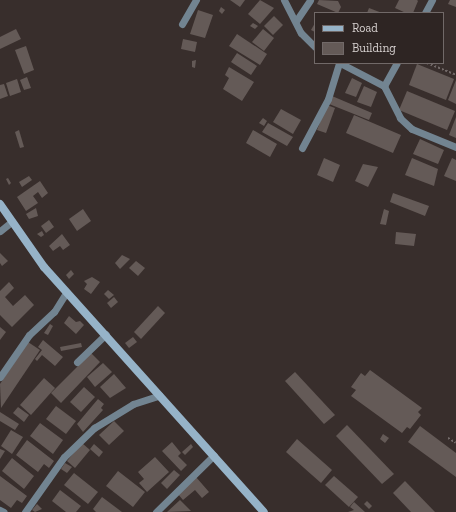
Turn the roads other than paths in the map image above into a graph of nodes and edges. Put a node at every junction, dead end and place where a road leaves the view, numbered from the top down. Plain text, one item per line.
1 (196, 0) edge
2 (284, 0) edge
3 (310, 0) edge
4 (432, 0) edge
5 (426, 12) edge
6 (296, 21) junction
7 (182, 24) dead end
8 (314, 46) edge
9 (340, 64) edge
10 (342, 64) edge
11 (396, 64) edge
12 (384, 86) junction
13 (456, 147) edge
14 (302, 148) dead end
15 (0, 204) edge
16 (11, 222) junction
17 (0, 231) edge
18 (66, 293) junction
19 (106, 334) junction
20 (77, 362) dead end
21 (0, 377) edge
22 (160, 395) junction
23 (214, 455) junction
24 (0, 510) edge
25 (4, 512) edge
26 (24, 512) edge
27 (156, 512) edge
28 (264, 512) edge

1 - 7 street
2 - 6 street
3 - 6 street
4 - 5 street
6 - 8 street
9 - 14 street
10 - 12 street
11 - 12 street
12 - 13 street
15 - 16 street
16 - 17 street
16 - 18 street
18 - 19 street
18 - 21 street
19 - 20 street
19 - 22 street
22 - 23 street
22 - 26 street
23 - 27 street
23 - 28 street
24 - 25 street

